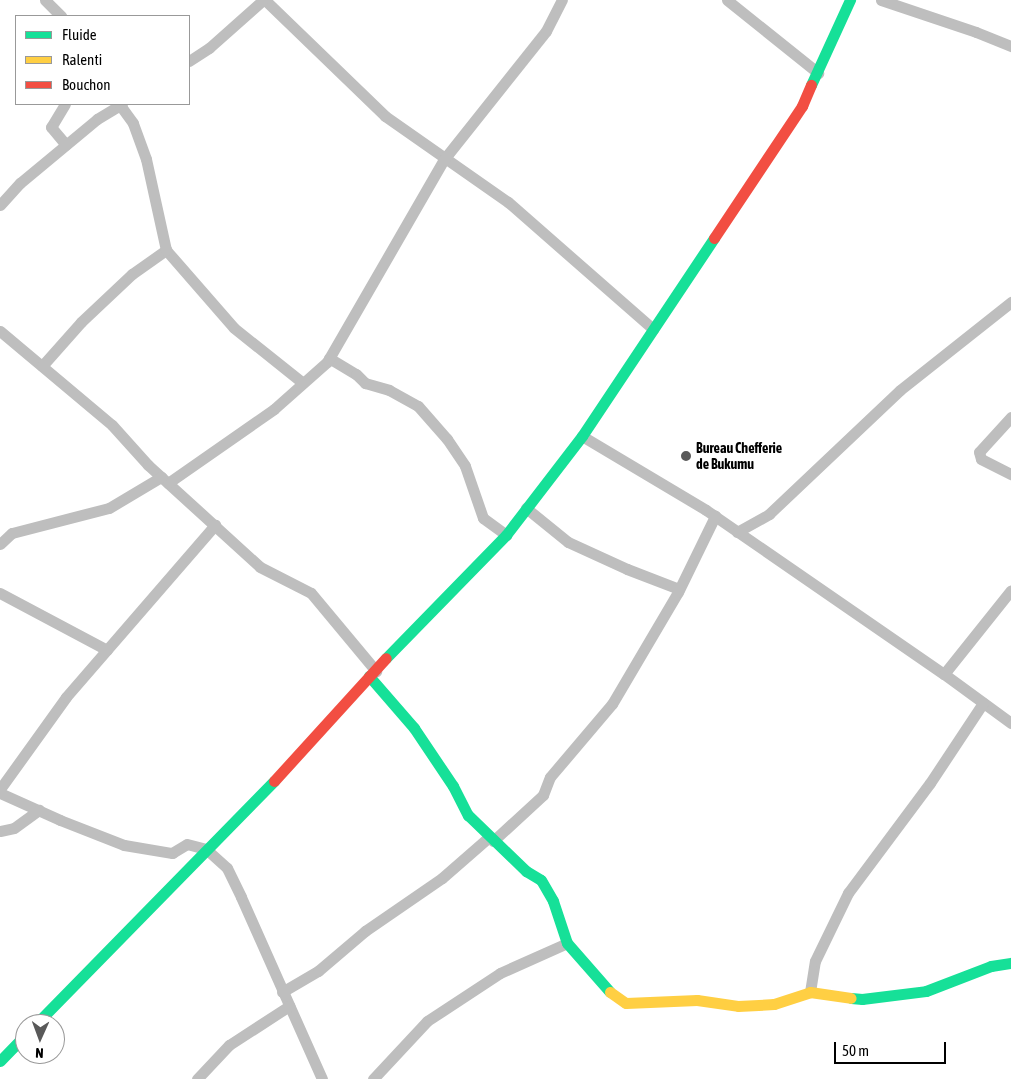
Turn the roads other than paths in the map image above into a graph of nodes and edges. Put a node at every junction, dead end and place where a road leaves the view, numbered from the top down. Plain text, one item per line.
1 (45, 0) edge
2 (562, 0) edge
3 (727, 0) edge
4 (850, 0) edge
5 (881, 0) edge
6 (269, 2) edge
7 (60, 15) edge
8 (1011, 46) edge
9 (190, 60) edge
10 (818, 73) junction
11 (64, 105) edge
12 (119, 105) edge
13 (122, 105) edge
14 (66, 145) junction
15 (445, 158) junction
16 (0, 205) edge
17 (166, 250) junction
18 (1011, 302) edge
19 (654, 329) junction
20 (0, 332) edge
21 (329, 358) junction
22 (42, 366) junction
23 (303, 383) junction
24 (1011, 417) edge
25 (582, 436) junction
26 (1011, 474) edge
27 (165, 480) junction
28 (526, 508) junction
29 (715, 516) junction
30 (215, 525) junction
31 (738, 532) junction
32 (506, 535) junction
33 (0, 543) edge
34 (679, 589) junction
35 (1011, 590) edge
36 (0, 593) edge
37 (107, 650) junction
38 (372, 674) junction
39 (944, 674) junction
40 (983, 703) junction
41 (1011, 723) edge
42 (0, 791) edge
43 (39, 810) junction
44 (0, 831) edge
45 (491, 839) junction
46 (206, 848) junction
47 (567, 943) junction
48 (1011, 963) edge
49 (282, 992) junction
50 (810, 992) junction
51 (289, 1006) junction
52 (46, 1014) edge
53 (15, 1045) edge
54 (0, 1061) edge
55 (197, 1079) edge
56 (322, 1079) edge
57 (373, 1079) edge

1 - 7 street
2 - 15 street
3 - 10 street
4 - 10 main road
5 - 8 street
6 - 9 street
6 - 15 street
10 - 19 main road
11 - 14 street
12 - 14 street
13 - 17 street
14 - 16 street
15 - 19 street
15 - 21 street
17 - 22 street
17 - 23 street
18 - 31 street
19 - 25 main road
20 - 22 street
21 - 23 street
21 - 32 street
22 - 27 street
23 - 27 street
24 - 26 street
25 - 28 main road
25 - 29 street
27 - 30 street
27 - 33 street
28 - 32 main road
28 - 34 street
29 - 31 street
29 - 34 street
30 - 37 street
30 - 38 street
31 - 39 street
32 - 38 main road
34 - 45 street
35 - 39 street
36 - 37 street
37 - 42 street
38 - 45 main road
38 - 46 main road
39 - 40 street
40 - 41 street
40 - 50 street
42 - 43 street
43 - 44 street
43 - 46 street
45 - 47 main road
45 - 49 street
46 - 49 street
46 - 52 main road
47 - 50 main road
47 - 57 street
48 - 50 main road
49 - 51 street
51 - 55 street
51 - 56 street
53 - 54 main road

